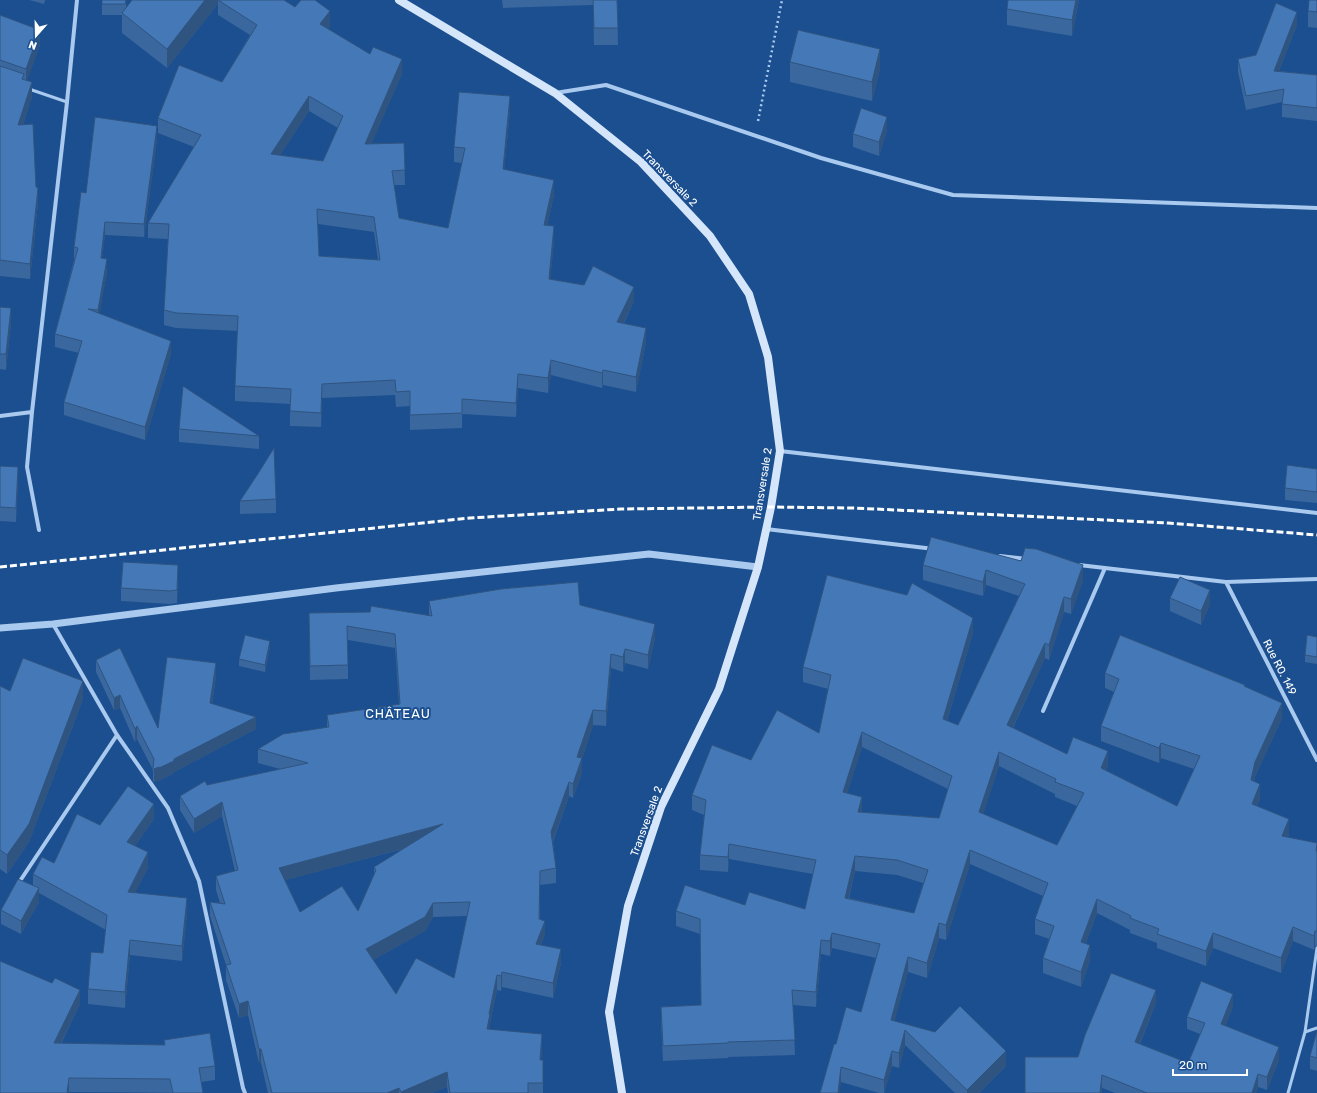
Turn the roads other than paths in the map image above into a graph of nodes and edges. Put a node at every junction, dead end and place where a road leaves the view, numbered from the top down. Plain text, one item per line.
1 (77, 0) edge
2 (399, 0) edge
3 (22, 86) edge
4 (555, 93) junction
5 (67, 102) junction
6 (1317, 208) edge
7 (32, 412) junction
8 (0, 416) edge
9 (780, 450) junction
10 (1317, 513) edge
11 (765, 529) junction
12 (39, 530) dead end
13 (939, 549) edge
14 (994, 556) edge
15 (1034, 560) edge
16 (1074, 564) edge
17 (758, 567) junction
18 (1105, 568) junction
19 (1317, 579) edge
20 (1226, 582) junction
21 (53, 624) junction
22 (0, 628) edge
23 (1043, 711) dead end
24 (117, 735) junction
25 (1317, 760) edge
26 (16, 888) edge
27 (1317, 948) edge
28 (1317, 1028) edge
29 (1305, 1032) junction
30 (245, 1093) edge
31 (622, 1093) edge
32 (1288, 1093) edge

1 - 5 street
2 - 4 main road, Transversale 2
3 - 5 lane
4 - 6 street
4 - 9 main road, Transversale 2
5 - 7 street
7 - 8 street
7 - 12 street
9 - 10 street
9 - 11 main road, Transversale 2
11 - 13 street
11 - 17 main road, Transversale 2
14 - 15 street
16 - 18 street
17 - 21 street
17 - 31 main road, Transversale 2
18 - 20 street
18 - 23 street
19 - 20 street
20 - 25 street, Rue RO. 149
21 - 22 street
21 - 24 street
24 - 26 street
24 - 30 street
27 - 29 lane
28 - 29 lane
29 - 32 lane

